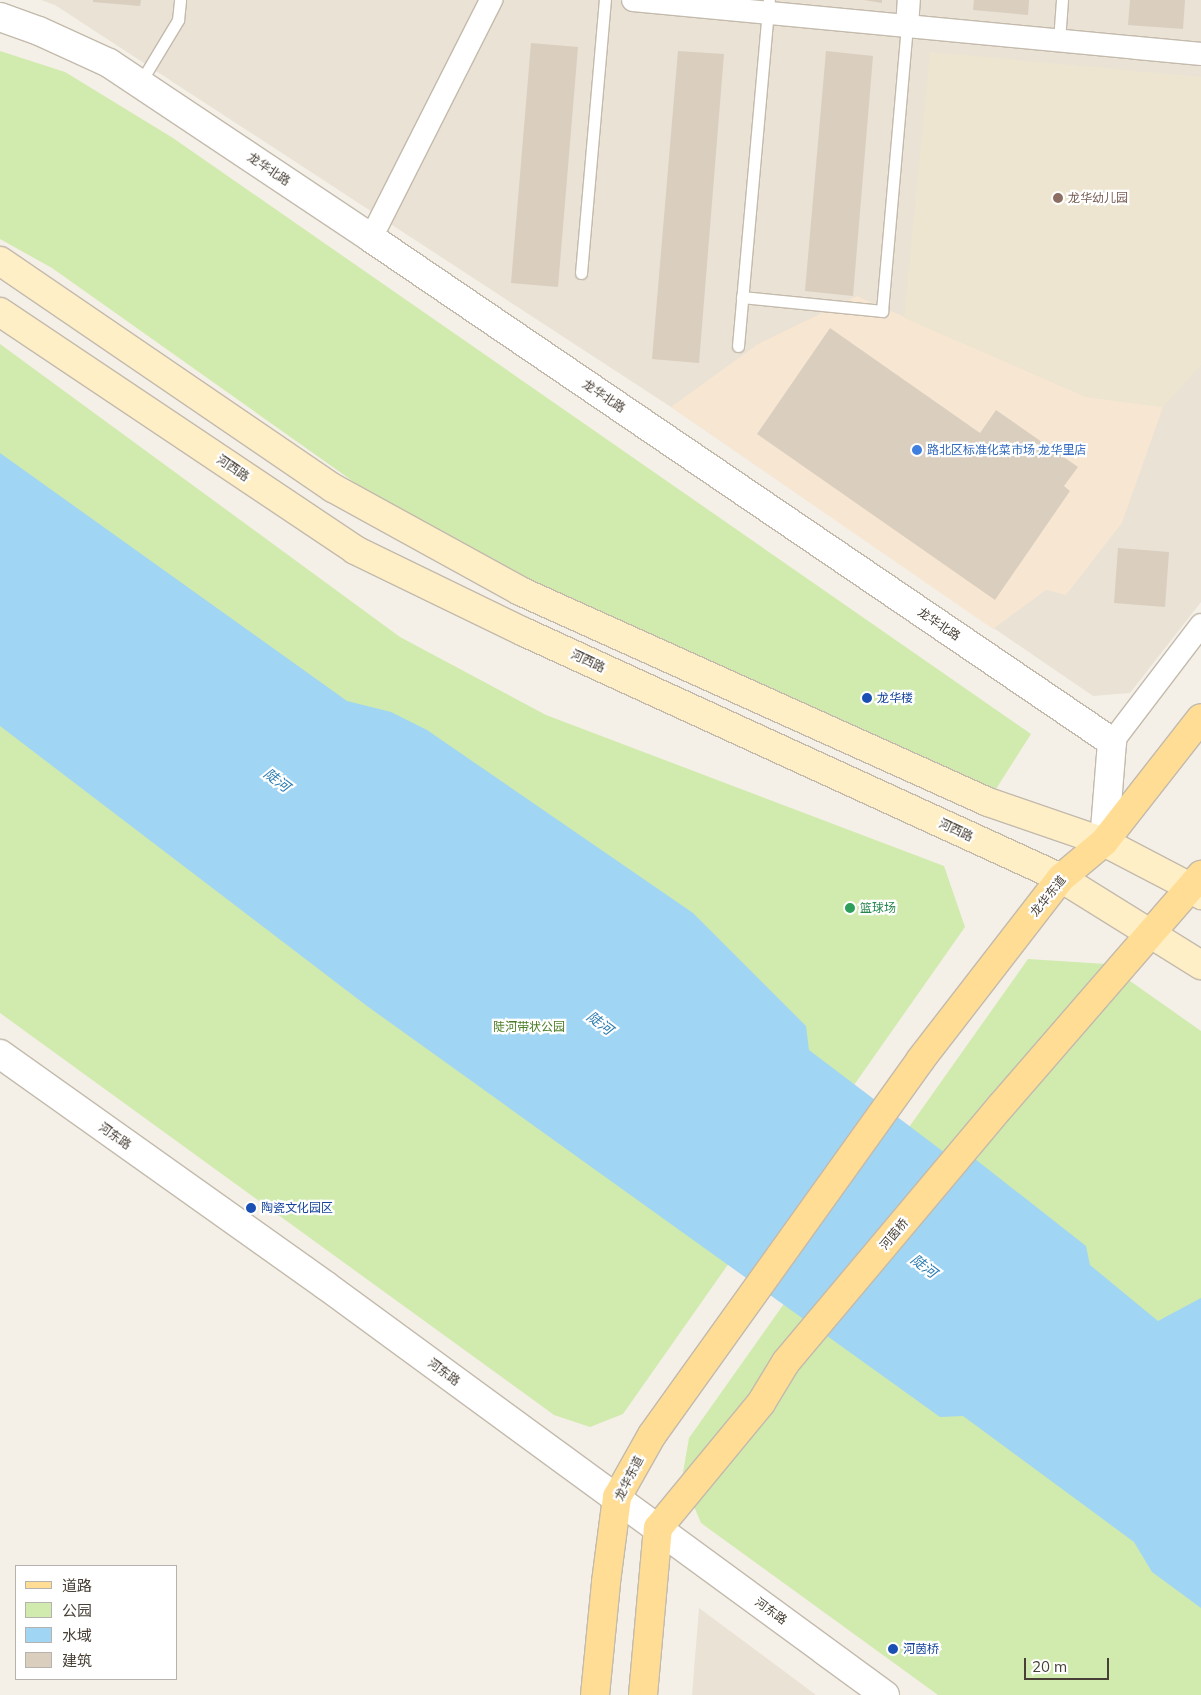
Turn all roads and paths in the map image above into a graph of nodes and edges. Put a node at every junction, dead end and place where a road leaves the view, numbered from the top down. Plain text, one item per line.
1 (180, 0) edge
2 (490, 0) edge
3 (605, 0) edge
4 (633, 0) edge
5 (909, 0) edge
6 (1062, 0) edge
7 (769, 6) edge
8 (0, 17) edge
9 (907, 26) junction
10 (1059, 40) junction
11 (1201, 54) edge
12 (140, 83) junction
13 (371, 238) junction
14 (0, 261) edge
15 (581, 273) dead end
16 (742, 297) junction
17 (0, 312) edge
18 (738, 346) dead end
19 (1201, 625) edge
20 (1201, 718) edge
21 (1112, 742) junction
22 (1104, 842) junction
23 (1061, 878) junction
24 (1197, 886) edge
25 (1151, 933) junction
26 (1201, 965) edge
27 (0, 1054) edge
28 (617, 1497) junction
29 (658, 1528) junction
30 (595, 1695) edge
31 (643, 1695) edge
32 (885, 1695) edge

1 - 12 lane
2 - 13 street
3 - 15 lane
4 - 7 street
5 - 9 street
6 - 10 lane
7 - 9 street
7 - 16 lane
8 - 12 street, 龙华北路
9 - 10 street
9 - 16 lane
10 - 11 street
12 - 13 street, 龙华北路
13 - 21 street, 龙华北路
14 - 22 main road
16 - 18 lane
17 - 23 main road, 河西路
19 - 21 street
20 - 22 main road, 龙华东道
21 - 22 street
22 - 23 main road, 龙华东道
22 - 24 main road
23 - 25 main road, 河西路
23 - 28 main road, 龙华东道
24 - 25 main road
25 - 26 main road, 河西路
25 - 29 main road, 河茵桥
27 - 28 street, 河东路
28 - 29 street, 河东路
28 - 30 main road, 龙华东道
29 - 31 main road
29 - 32 street, 河东路

